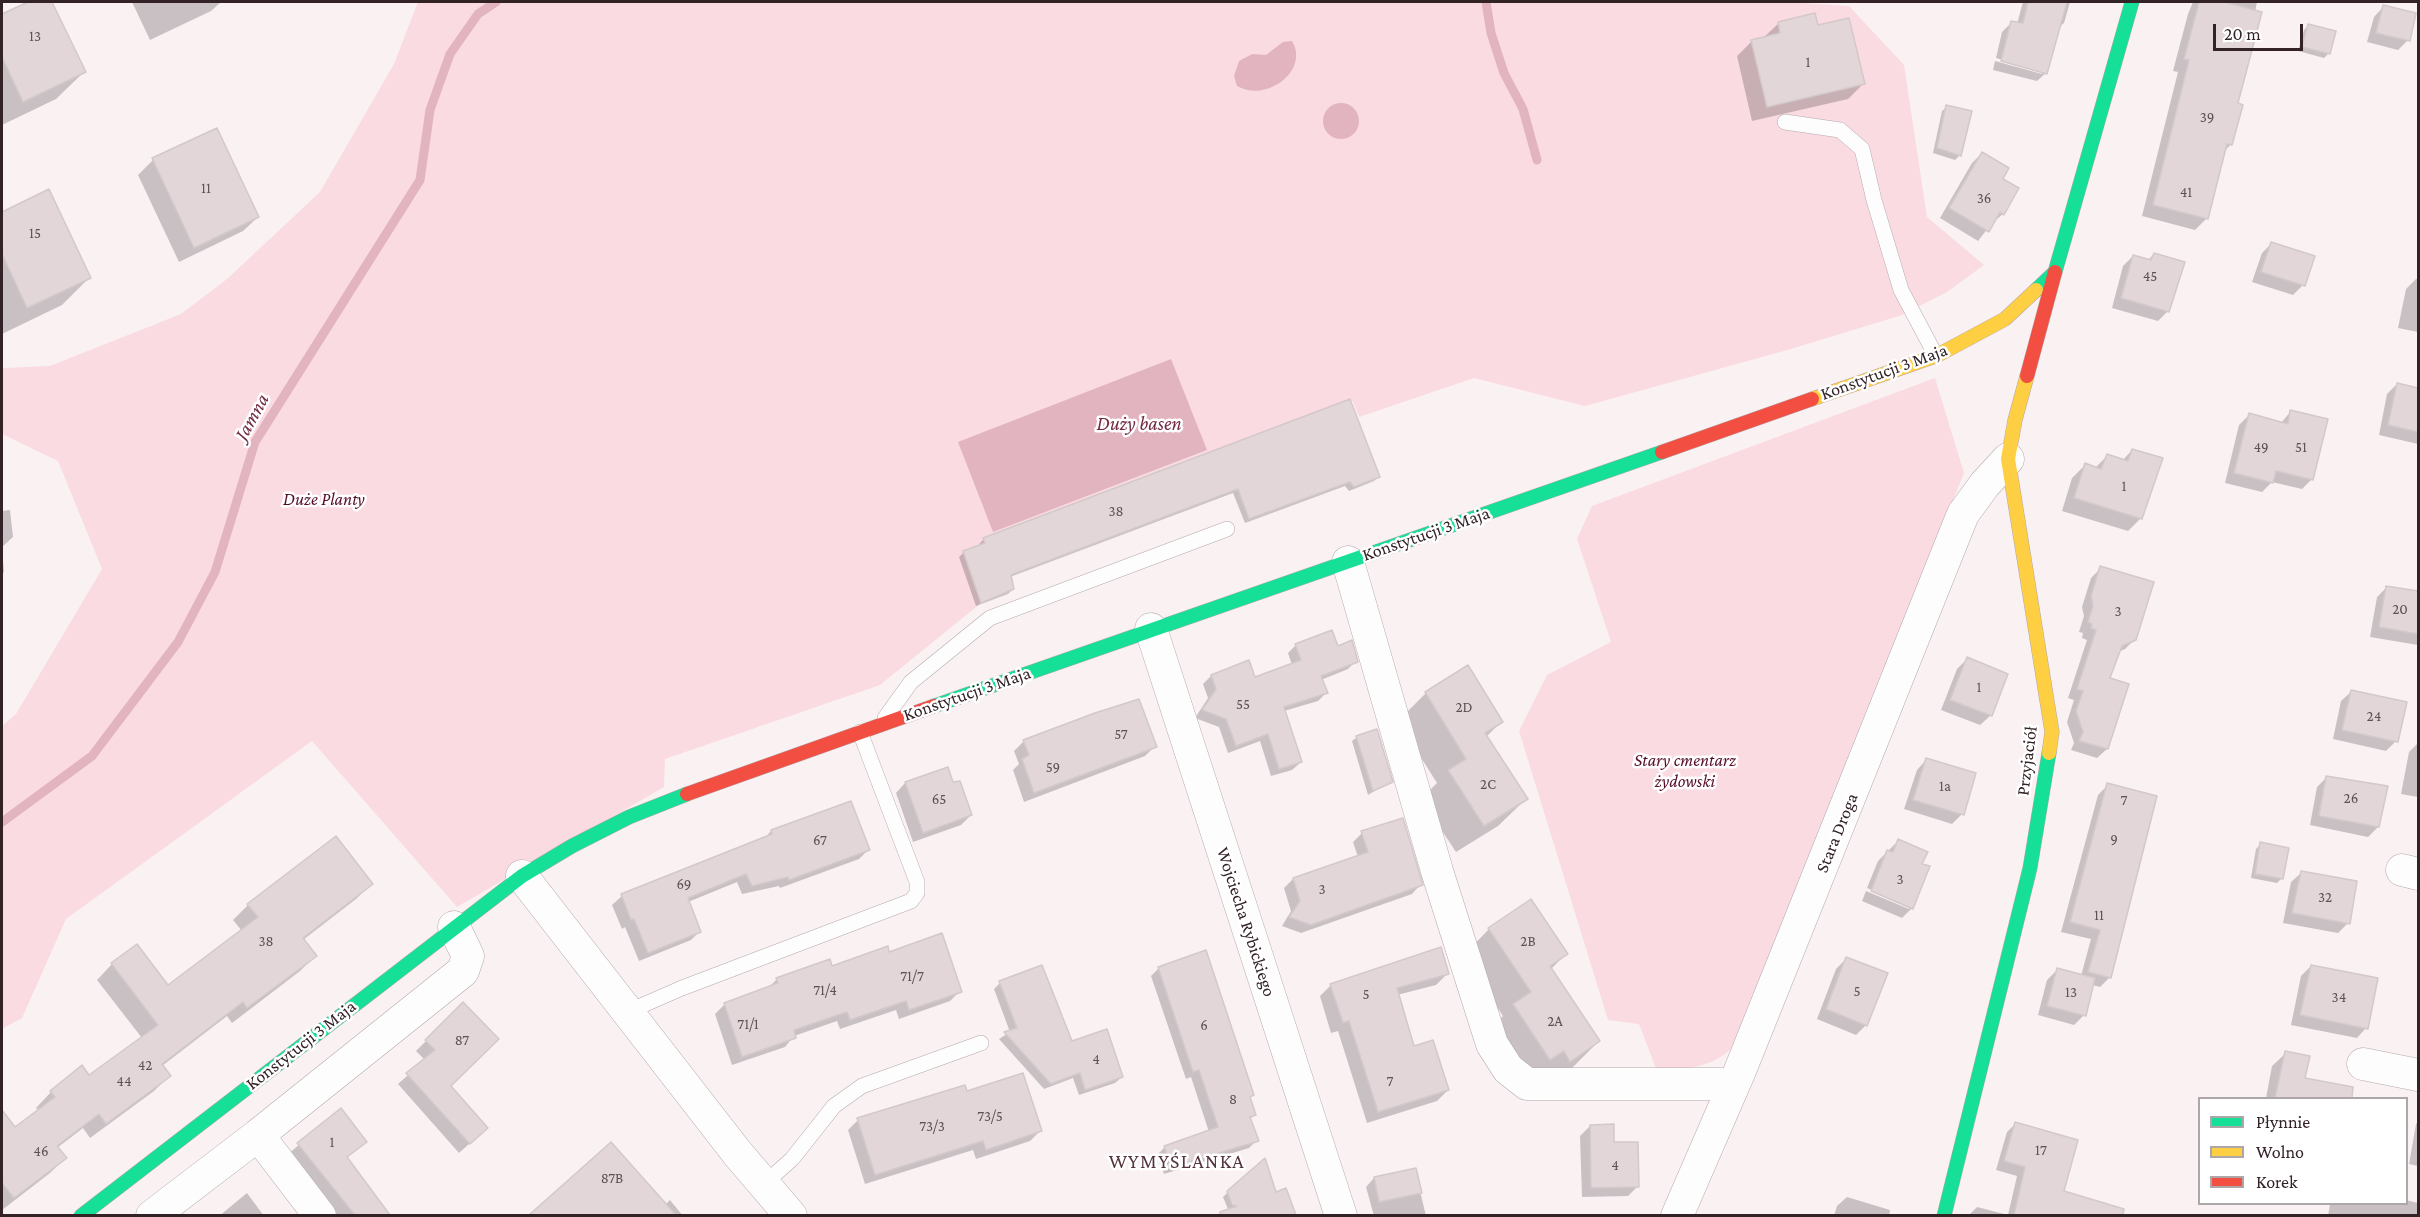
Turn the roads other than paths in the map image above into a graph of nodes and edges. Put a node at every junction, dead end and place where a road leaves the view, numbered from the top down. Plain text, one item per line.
1 (2132, 2) edge
2 (1785, 122) dead end
3 (2055, 272) junction
4 (1936, 356) junction
5 (2008, 459) junction
6 (1227, 529) dead end
7 (1348, 562) junction
8 (1151, 629) junction
9 (880, 725) junction
10 (860, 732) junction
11 (522, 876) junction
12 (454, 927) junction
13 (627, 1012) junction
14 (981, 1043) dead end
15 (2363, 1064) dead end
16 (2418, 1076) edge
17 (1734, 1084) junction
18 (258, 1135) junction
19 (764, 1184) junction
20 (81, 1215) edge
21 (152, 1215) edge
22 (320, 1215) edge
23 (791, 1215) edge
24 (1341, 1215) edge
25 (1677, 1215) edge
26 (1944, 1215) edge

1 - 3 street
2 - 4 lane
3 - 4 street, Konstytucji 3 Maja
3 - 5 street, Przyjaciół
4 - 7 street, Konstytucji 3 Maja
5 - 17 street, Stara Droga
5 - 26 street, Przyjaciół
6 - 9 lane
7 - 8 street, Konstytucji 3 Maja
7 - 17 street
8 - 9 street, Konstytucji 3 Maja
8 - 24 street, Wojciecha Rybickiego
9 - 10 street, Konstytucji 3 Maja
10 - 11 street, Konstytucji 3 Maja
10 - 13 lane
11 - 12 street, Konstytucji 3 Maja
11 - 13 street
12 - 18 street
12 - 20 street, Konstytucji 3 Maja
13 - 19 street
14 - 19 lane
15 - 16 street
17 - 25 street, Stara Droga
18 - 21 street
18 - 22 street
19 - 23 street

